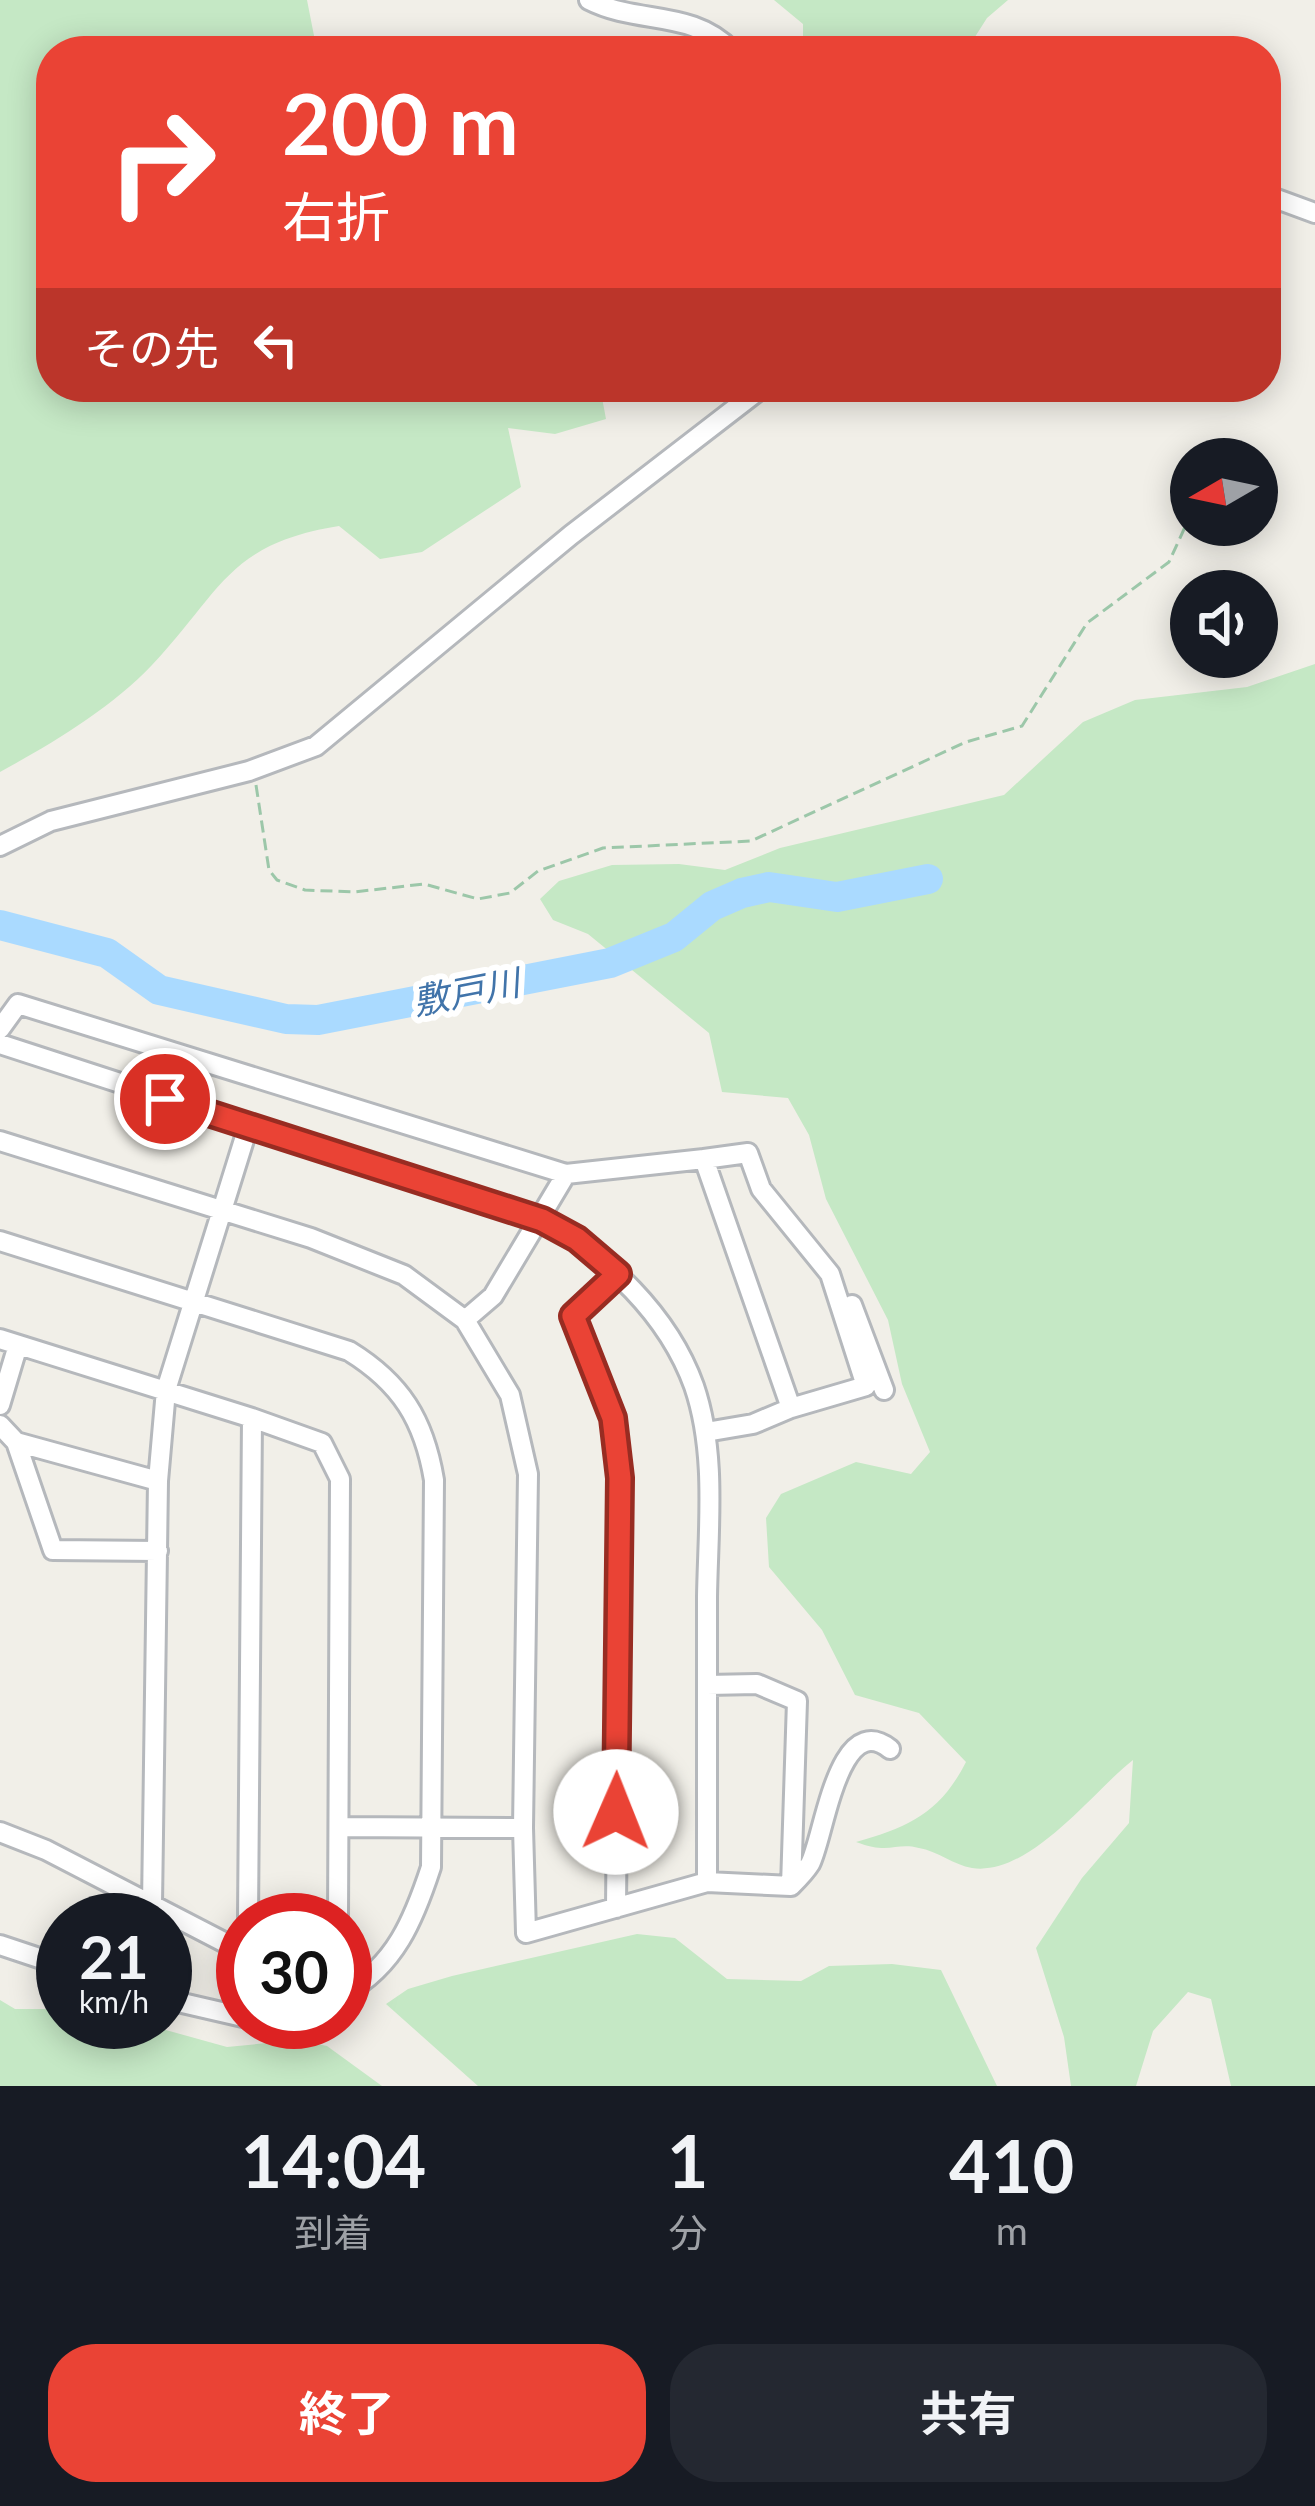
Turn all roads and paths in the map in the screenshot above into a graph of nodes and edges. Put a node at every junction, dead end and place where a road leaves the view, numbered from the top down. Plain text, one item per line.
1 (589, 0) edge
2 (718, 36) edge
3 (1281, 201) edge
4 (1315, 213) edge
5 (744, 402) edge
6 (1176, 546) edge
7 (248, 771) junction
8 (0, 846) edge
9 (0, 1029) edge
10 (0, 1044) edge
11 (248, 1126) junction
12 (0, 1142) edge
13 (704, 1159) junction
14 (566, 1174) junction
15 (222, 1210) junction
16 (542, 1220) junction
17 (0, 1240) edge
18 (618, 1274) junction
19 (830, 1274) junction
20 (193, 1300) junction
21 (465, 1320) junction
22 (9, 1342) edge
23 (166, 1390) junction
24 (884, 1390) dead end
25 (0, 1406) edge
26 (791, 1408) junction
27 (252, 1418) junction
28 (0, 1426) edge
29 (706, 1432) junction
30 (16, 1442) junction
31 (158, 1481) junction
32 (158, 1551) junction
33 (707, 1685) junction
34 (890, 1749) dead end
35 (339, 1827) junction
36 (433, 1828) junction
37 (524, 1828) junction
38 (0, 1832) edge
39 (707, 1882) junction
40 (791, 1886) junction
41 (129, 1893) edge
42 (152, 1893) edge
43 (248, 1893) edge
44 (338, 1893) edge
45 (616, 1908) junction
46 (0, 1945) edge
47 (36, 1957) edge
48 (372, 1973) edge

1 - 2 street
3 - 4 street
5 - 7 street
6 - 7 path
7 - 8 street
9 - 14 street
10 - 11 street
11 - 15 street
11 - 16 street
12 - 15 street
13 - 14 street
13 - 19 street
13 - 26 street
14 - 16 street
15 - 20 street
15 - 21 street
16 - 18 street
16 - 21 street
17 - 20 street
18 - 29 street
18 - 45 street
19 - 24 street
19 - 26 street
20 - 23 street
20 - 36 street
21 - 37 street
22 - 23 street
22 - 25 street
23 - 27 street
23 - 31 street
26 - 29 street
27 - 35 street
27 - 43 street
28 - 30 street
29 - 33 street
30 - 31 street
30 - 32 street
31 - 32 street
32 - 42 street
33 - 39 street
33 - 40 street
34 - 40 street
35 - 36 street
35 - 44 street
36 - 37 street
36 - 48 street
37 - 45 street
38 - 41 street
39 - 40 street
39 - 45 street
46 - 47 street

